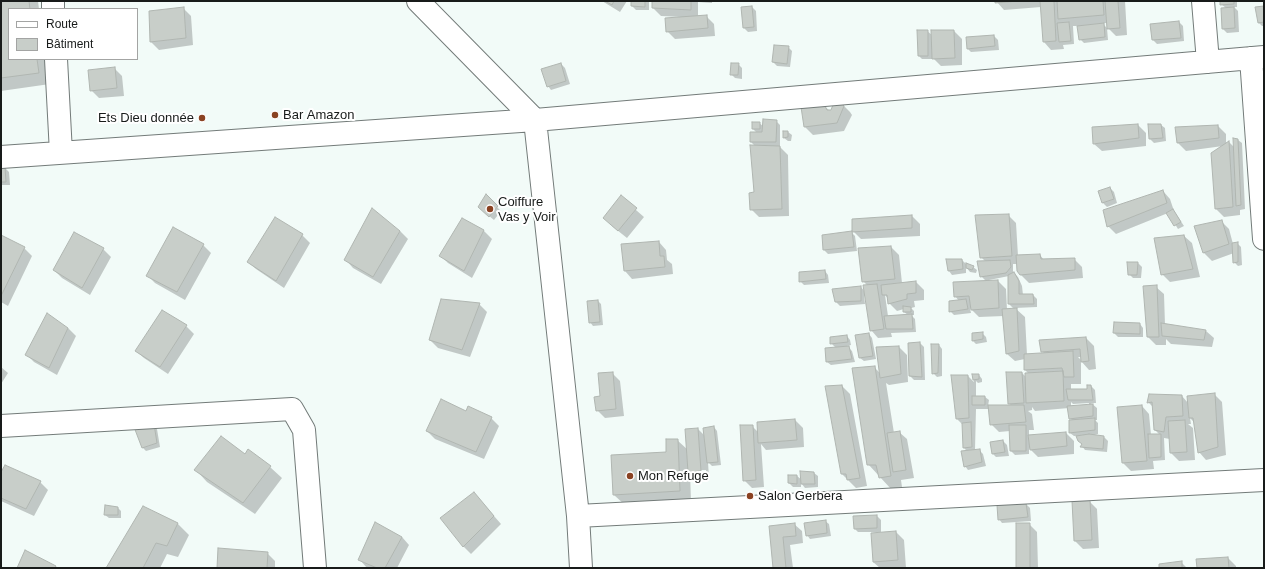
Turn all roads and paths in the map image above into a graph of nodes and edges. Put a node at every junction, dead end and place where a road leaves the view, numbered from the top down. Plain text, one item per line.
1 (418, 1) edge
2 (1203, 1) edge
3 (1258, 58) edge
4 (56, 60) edge
5 (1208, 62) junction
6 (535, 120) junction
7 (61, 153) junction
8 (1, 157) edge
9 (1264, 240) edge
10 (1, 426) edge
11 (1264, 480) edge
12 (578, 516) junction
13 (315, 568) edge
14 (581, 568) edge

1 - 6 street
2 - 5 street
3 - 5 street
3 - 9 street
4 - 7 street
5 - 6 street
6 - 7 street
6 - 12 street
7 - 8 street
10 - 13 street
11 - 12 street
12 - 14 street

